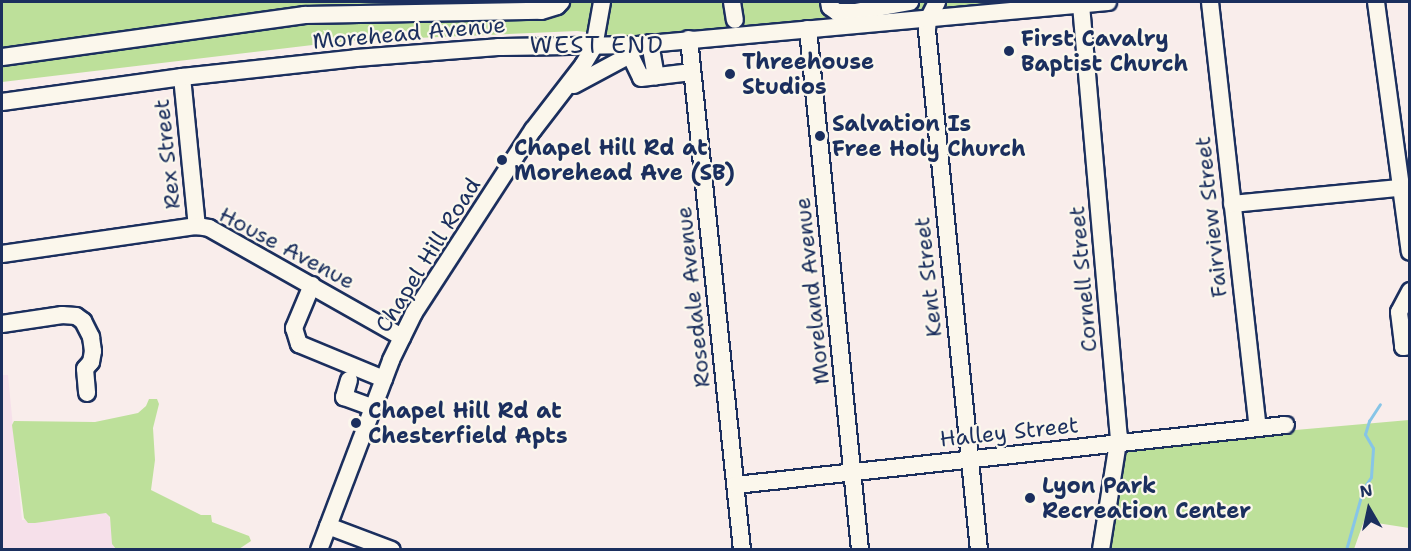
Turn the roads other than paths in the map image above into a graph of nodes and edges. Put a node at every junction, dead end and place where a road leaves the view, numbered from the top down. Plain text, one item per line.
1 (561, 2) edge
2 (602, 2) edge
3 (732, 2) edge
4 (829, 2) edge
5 (910, 2) edge
6 (937, 2) edge
7 (1108, 2) edge
8 (1210, 2) edge
9 (1376, 2) edge
10 (1081, 5) junction
11 (303, 8) edge
12 (735, 20) dead end
13 (928, 20) junction
14 (808, 29) junction
15 (689, 39) junction
16 (594, 47) junction
17 (639, 48) junction
18 (2, 57) edge
19 (692, 72) junction
20 (656, 76) junction
21 (182, 77) junction
22 (558, 96) junction
23 (2, 102) edge
24 (1400, 188) junction
25 (1232, 204) junction
26 (197, 226) junction
27 (1410, 252) edge
28 (2, 254) edge
29 (312, 285) junction
30 (1410, 291) edge
31 (1404, 311) edge
32 (2, 324) edge
33 (402, 337) junction
34 (1410, 346) edge
35 (384, 379) junction
36 (350, 380) dead end
37 (87, 393) dead end
38 (372, 407) junction
39 (1286, 425) dead end
40 (1258, 427) junction
41 (1118, 443) junction
42 (969, 459) junction
43 (853, 471) junction
44 (736, 485) junction
45 (328, 526) junction
46 (319, 549) edge
47 (392, 549) edge
48 (742, 549) edge
49 (860, 549) edge
50 (979, 549) edge
51 (1101, 549) edge

1 - 11 street
2 - 16 street, Chapel Hill Road
3 - 12 street
4 - 5 street
6 - 13 street
7 - 10 street, Morehead Avenue
8 - 25 street, Fairview Street
9 - 24 street
10 - 13 street, Morehead Avenue
10 - 41 street, Cornell Street
11 - 18 street
13 - 14 street, Morehead Avenue
13 - 42 street, Kent Street
14 - 15 street, Morehead Avenue
14 - 43 street, Moreland Avenue
15 - 17 street, Morehead Avenue
15 - 19 street, Rosedale Avenue
16 - 17 street, Morehead Avenue
16 - 21 street, Morehead Avenue
16 - 22 street, Chapel Hill Road
17 - 20 street
17 - 20 street
17 - 22 street
19 - 20 street
19 - 44 street, Rosedale Avenue
21 - 23 street, Morehead Avenue
21 - 26 street, Rex Street
22 - 33 street, Chapel Hill Road
24 - 25 street
24 - 27 street
25 - 40 street, Fairview Street
26 - 28 street, House Avenue
26 - 29 street, House Avenue
29 - 33 street, House Avenue
29 - 35 street
30 - 31 street
31 - 34 street
32 - 37 street
33 - 35 street, Chapel Hill Road
35 - 38 street, Chapel Hill Road
36 - 38 street
38 - 45 street, Chapel Hill Road
39 - 40 street, Halley Street
40 - 41 street, Halley Street
41 - 42 street, Halley Street
41 - 51 street, Cornell Street
42 - 43 street, Halley Street
42 - 50 street, Kent Street
43 - 44 street, Halley Street
43 - 49 street, Moreland Avenue
44 - 48 street, Rosedale Avenue
45 - 46 street, Chapel Hill Road
45 - 47 street

